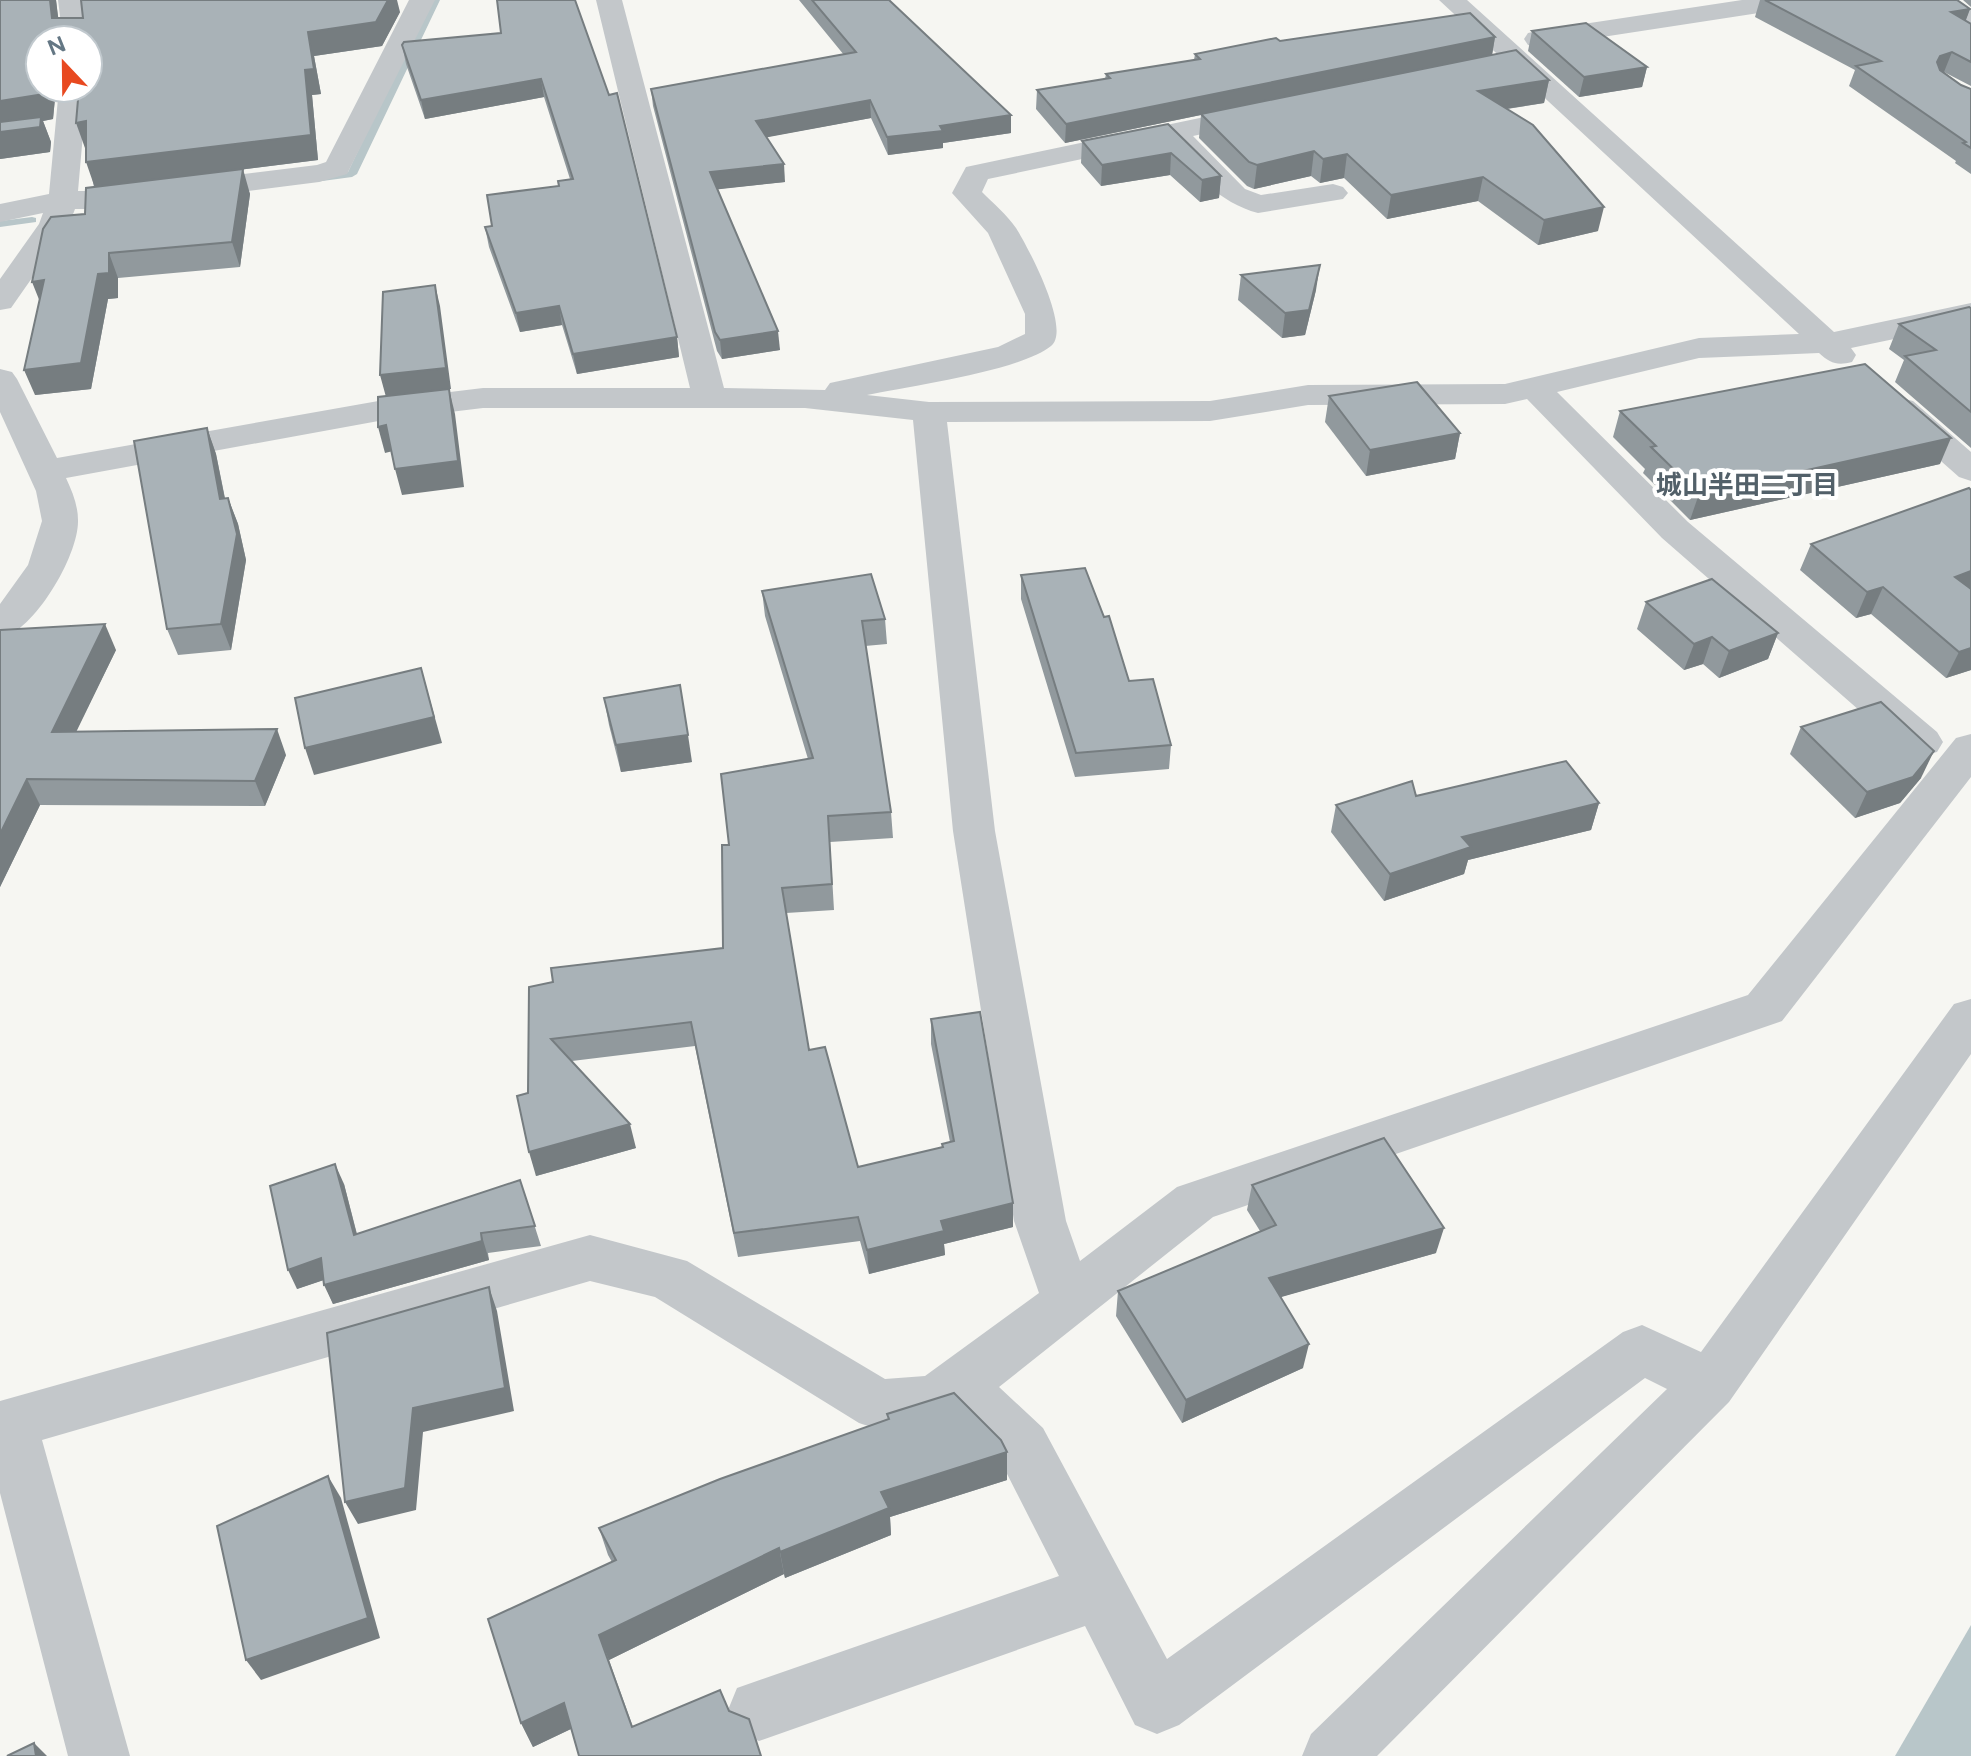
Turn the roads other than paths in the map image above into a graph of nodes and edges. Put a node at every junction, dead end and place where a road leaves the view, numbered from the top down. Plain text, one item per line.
1 (71, 0) edge
2 (422, 0) edge
3 (609, 0) edge
4 (1452, 0) edge
5 (1792, 0) edge
6 (1941, 0) edge
7 (1971, 20) edge
8 (74, 24) edge
9 (1504, 57) junction
10 (66, 104) edge
11 (1278, 110) edge
12 (1173, 132) junction
13 (1333, 193) dead end
14 (63, 200) junction
15 (0, 213) edge
16 (0, 301) edge
17 (1971, 313) edge
18 (1827, 343) junction
19 (0, 379) edge
20 (1534, 387) junction
21 (805, 398) junction
22 (710, 399) junction
23 (929, 412) junction
24 (1971, 470) edge
25 (46, 471) junction
26 (0, 627) edge
27 (1963, 759) edge
28 (1971, 1017) edge
29 (1068, 1300) junction
30 (958, 1384) junction
31 (1710, 1384) junction
32 (5, 1426) edge
33 (1098, 1592) junction
34 (759, 1710) dead end
35 (99, 1756) edge
36 (1333, 1756) edge

1 - 8 street
2 - 14 street
3 - 22 street
4 - 9 street
5 - 9 street
6 - 7 street
9 - 18 street
10 - 14 street
11 - 12 street
12 - 13 street
12 - 21 street
14 - 15 street
14 - 16 street
17 - 18 street
18 - 20 street
18 - 24 street
19 - 25 street
20 - 23 street
20 - 27 street
21 - 22 street
21 - 23 street
22 - 25 street
23 - 29 street
25 - 26 street
27 - 29 street
28 - 31 street
29 - 30 street
30 - 32 street
30 - 33 street
31 - 33 street
31 - 36 street
32 - 35 street
33 - 34 street

